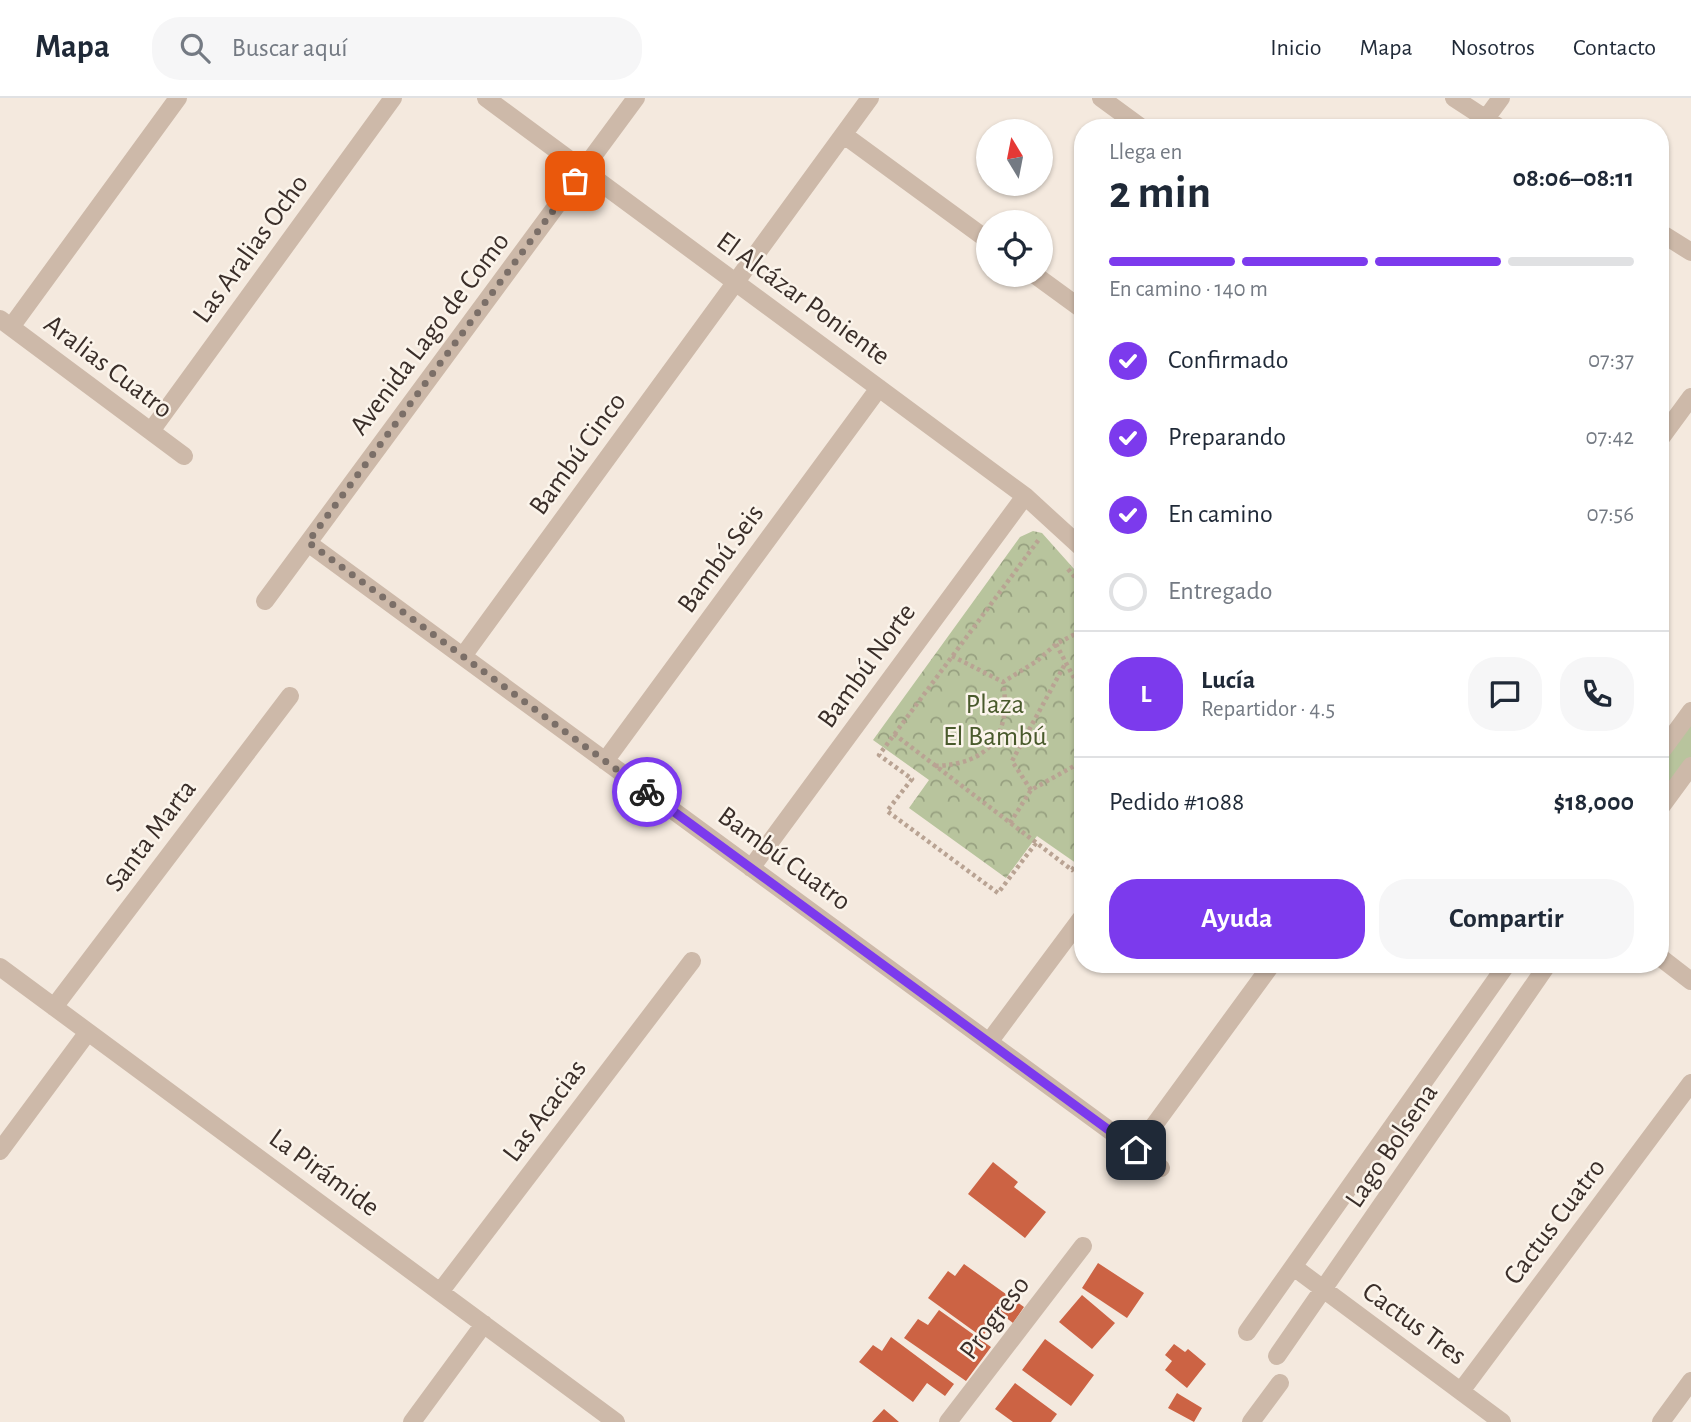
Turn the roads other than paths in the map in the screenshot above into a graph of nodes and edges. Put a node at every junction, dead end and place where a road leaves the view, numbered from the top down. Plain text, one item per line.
1 (178, 98) edge
2 (393, 98) edge
3 (486, 98) edge
4 (636, 98) edge
5 (870, 98) edge
6 (1101, 98) edge
7 (1454, 98) edge
8 (1501, 98) edge
9 (1130, 119) edge
10 (1480, 119) edge
11 (1491, 119) edge
12 (844, 135) junction
13 (584, 170) junction
14 (976, 231) edge
15 (1669, 238) edge
16 (1691, 253) edge
17 (736, 282) junction
18 (1051, 287) edge
19 (1074, 303) edge
20 (6, 323) edge
21 (879, 388) junction
22 (1691, 397) edge
23 (1669, 427) edge
24 (151, 432) junction
25 (184, 456) dead end
26 (1025, 496) junction
27 (1074, 541) edge
28 (308, 542) junction
29 (265, 601) dead end
30 (463, 656) junction
31 (290, 696) dead end
32 (1691, 711) edge
33 (1669, 741) edge
34 (605, 761) junction
35 (1691, 766) edge
36 (1669, 796) edge
37 (751, 868) junction
38 (1074, 928) edge
39 (692, 961) dead end
40 (1669, 964) edge
41 (0, 967) edge
42 (1265, 973) edge
43 (1501, 973) edge
44 (1542, 973) edge
45 (1691, 981) edge
46 (54, 1007) junction
47 (88, 1032) junction
48 (989, 1042) junction
49 (1691, 1083) edge
50 (1136, 1150) junction
51 (0, 1151) edge
52 (1161, 1168) dead end
53 (1083, 1246) dead end
54 (1295, 1268) junction
55 (1325, 1291) junction
56 (440, 1292) junction
57 (484, 1324) junction
58 (1247, 1332) dead end
59 (1277, 1356) dead end
60 (1691, 1381) edge
61 (1280, 1383) dead end
62 (1461, 1391) junction
63 (412, 1422) edge
64 (616, 1422) edge
65 (948, 1422) edge
66 (1251, 1422) edge
67 (1502, 1422) edge
68 (1661, 1422) edge

1 - 20 street
2 - 24 street, Las Aralias Ocho
3 - 13 street, El Alcázar Poniente
4 - 13 street, Avenida Lago de Como
5 - 12 street, Bambú Cinco
6 - 9 street
7 - 10 street
8 - 11 street
12 - 14 street
12 - 17 street, Bambú Cinco
13 - 17 street, El Alcázar Poniente
13 - 28 street, Avenida Lago de Como
15 - 16 street
17 - 21 street, El Alcázar Poniente
17 - 30 street, Bambú Cinco
18 - 19 street
20 - 24 street, Aralias Cuatro
21 - 26 street, El Alcázar Poniente
21 - 34 street, Bambú Seis
22 - 23 street
24 - 25 street, Aralias Cuatro
26 - 27 street, El Alcázar Poniente
26 - 37 street, Bambú Norte
28 - 29 street, Avenida Lago de Como
28 - 30 street, Bambú Cuatro
30 - 34 street, Bambú Cuatro
31 - 46 street, Santa Marta
32 - 33 street
34 - 37 street, Bambú Cuatro
35 - 36 street
37 - 48 street, Bambú Cuatro
38 - 48 street
39 - 56 street, Las Acacias
40 - 45 street
41 - 46 street, La Pirámide
42 - 50 street
43 - 54 street, Lago Bolsena
44 - 55 street, Lago Bolsena
46 - 47 street, La Pirámide
47 - 51 street
47 - 56 street, La Pirámide
48 - 50 street, Bambú Cuatro
49 - 62 street, Cactus Cuatro
50 - 52 street, Bambú Cuatro
53 - 65 street, Progreso
54 - 55 street, Cactus Tres
54 - 58 street, Lago Bolsena
55 - 59 street, Lago Bolsena
55 - 62 street, Cactus Tres
56 - 57 street, La Pirámide
57 - 63 street
57 - 64 street, La Pirámide
60 - 68 street
61 - 66 street
62 - 67 street, Cactus Tres

